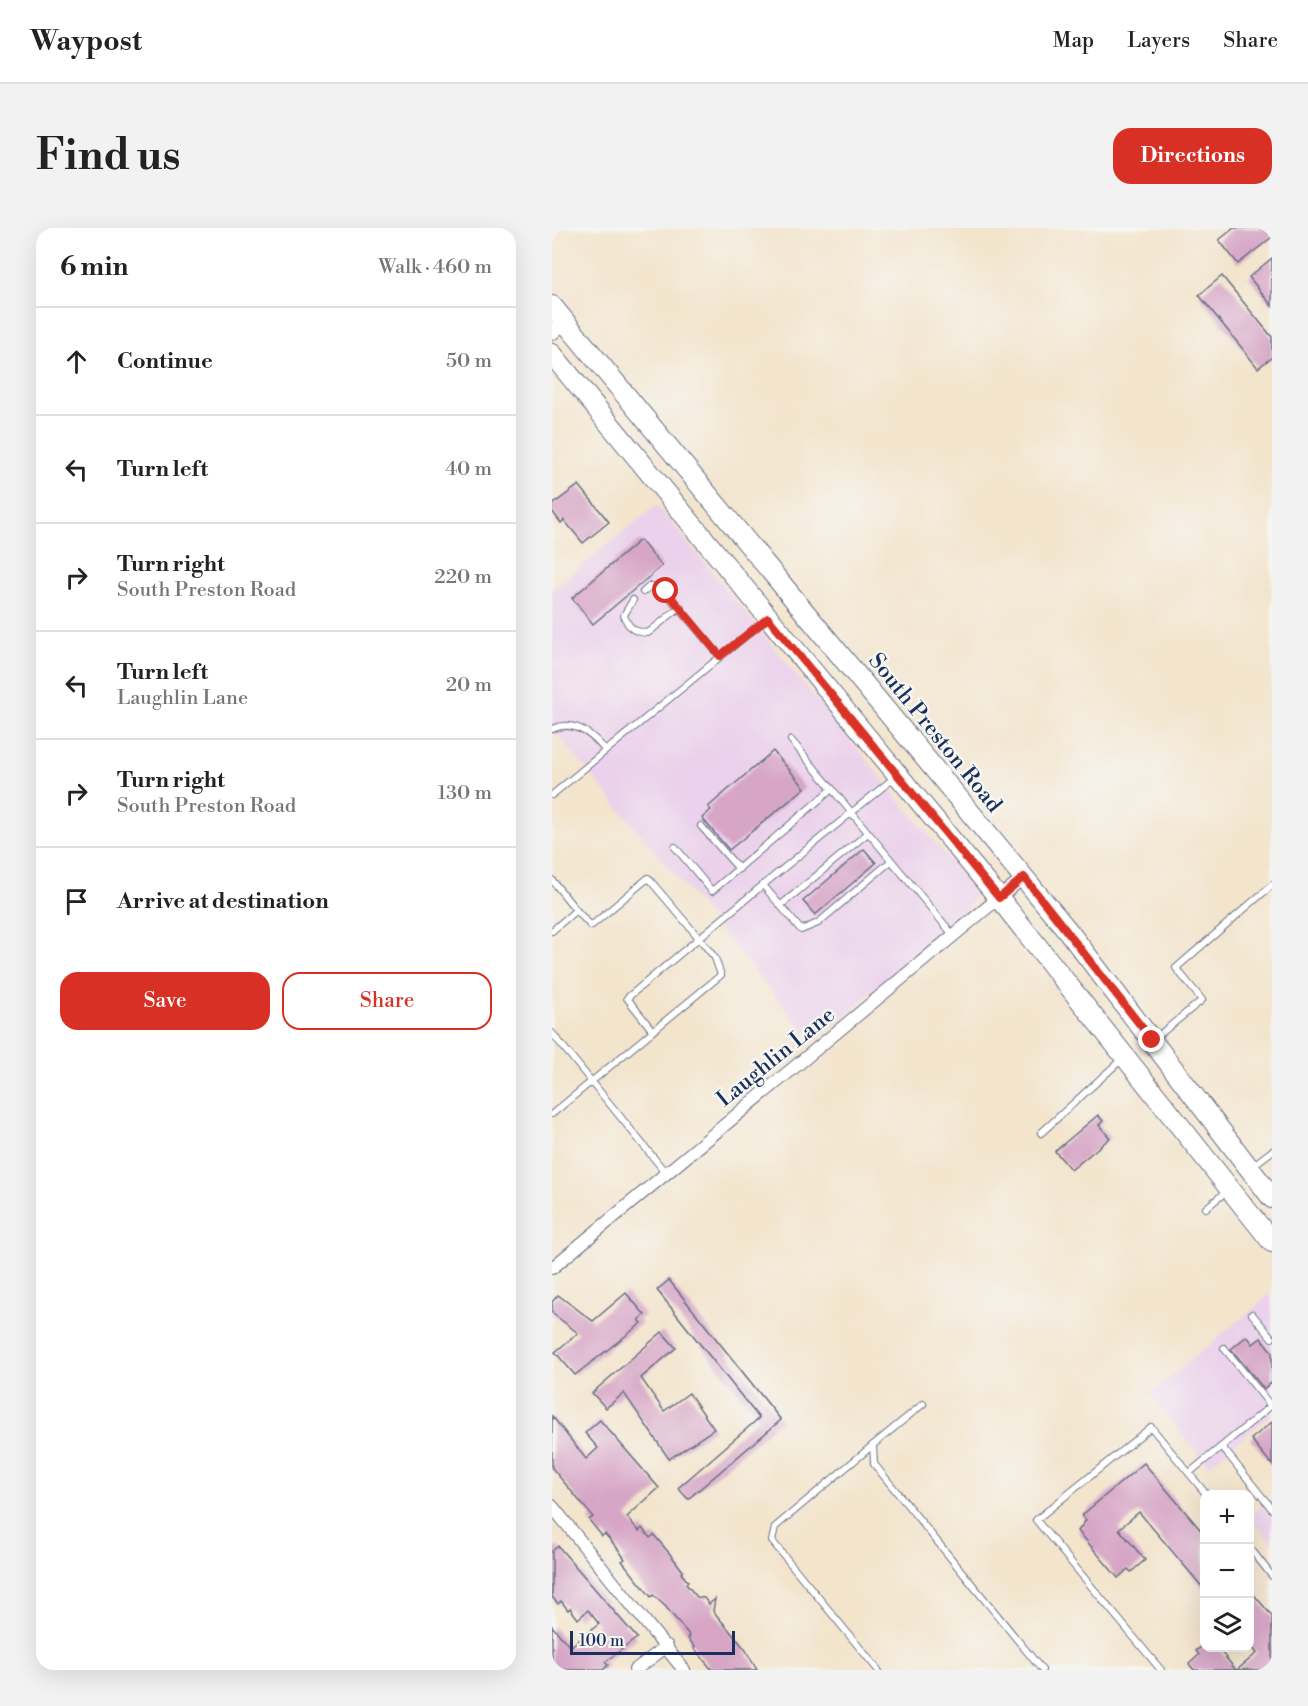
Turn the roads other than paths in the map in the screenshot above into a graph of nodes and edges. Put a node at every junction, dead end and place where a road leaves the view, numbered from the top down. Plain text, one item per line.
1 (556, 320) edge
2 (552, 354) edge
3 (643, 592) dead end
4 (633, 600) dead end
5 (680, 607) junction
6 (768, 618) junction
7 (720, 656) junction
8 (552, 729) edge
9 (790, 740) dead end
10 (605, 750) junction
11 (898, 775) junction
12 (832, 789) junction
13 (552, 795) edge
14 (851, 813) junction
15 (701, 826) dead end
16 (868, 833) junction
17 (675, 847) dead end
18 (891, 861) junction
19 (738, 869) junction
20 (1024, 877) junction
21 (552, 880) edge
22 (764, 885) junction
23 (1272, 885) edge
24 (999, 898) junction
25 (781, 905) junction
26 (576, 910) junction
27 (552, 931) edge
28 (954, 936) junction
29 (699, 938) junction
30 (652, 1030) junction
31 (552, 1033) edge
32 (1152, 1040) junction
33 (1125, 1057) junction
34 (591, 1081) junction
35 (552, 1114) edge
36 (1041, 1133) dead end
37 (1272, 1151) edge
38 (1249, 1168) junction
39 (666, 1173) junction
40 (1229, 1189) junction
41 (1272, 1198) edge
42 (1206, 1208) dead end
43 (1272, 1242) edge
44 (552, 1268) edge
45 (1252, 1314) dead end
46 (1272, 1338) edge
47 (1224, 1348) dead end
48 (923, 1404) dead end
49 (1272, 1406) edge
50 (873, 1445) junction
51 (1222, 1447) junction
52 (1189, 1473) junction
53 (1203, 1490) edge
54 (552, 1506) edge
55 (1272, 1509) edge
56 (1254, 1553) edge
57 (1272, 1576) edge
58 (666, 1646) junction
59 (634, 1670) edge
60 (684, 1670) edge
61 (878, 1670) edge
62 (1042, 1670) edge
63 (1161, 1670) edge

1 - 20 main road, South Preston Road
2 - 6 main road
3 - 5 lane
4 - 5 lane
5 - 7 lane
6 - 7 lane
6 - 11 main road
7 - 10 lane
8 - 10 lane
9 - 12 lane
10 - 13 lane
11 - 14 lane
11 - 24 main road
12 - 14 lane
12 - 19 lane
14 - 16 lane
14 - 22 lane
15 - 19 lane
16 - 18 lane
16 - 25 lane
17 - 19 lane
18 - 25 lane
18 - 28 lane
20 - 24 street, Laughlin Lane
20 - 32 main road, South Preston Road
21 - 26 lane
22 - 25 lane
22 - 29 lane
23 - 32 lane
24 - 28 street, Laughlin Lane
24 - 33 main road
26 - 27 lane
26 - 29 lane
28 - 39 street, Laughlin Lane
29 - 30 lane
29 - 30 lane
30 - 34 lane
31 - 34 lane
32 - 38 main road, South Preston Road
33 - 36 lane
33 - 40 main road
34 - 35 lane
34 - 39 lane
37 - 38 lane
38 - 41 main road, South Preston Road
39 - 44 street, Laughlin Lane
40 - 42 lane
40 - 43 main road
45 - 46 lane
47 - 49 lane
48 - 50 lane
49 - 51 lane
50 - 61 lane
50 - 62 lane
51 - 52 lane
51 - 55 lane
52 - 53 lane
52 - 63 lane
54 - 58 street
56 - 57 lane
58 - 59 street
58 - 60 street

